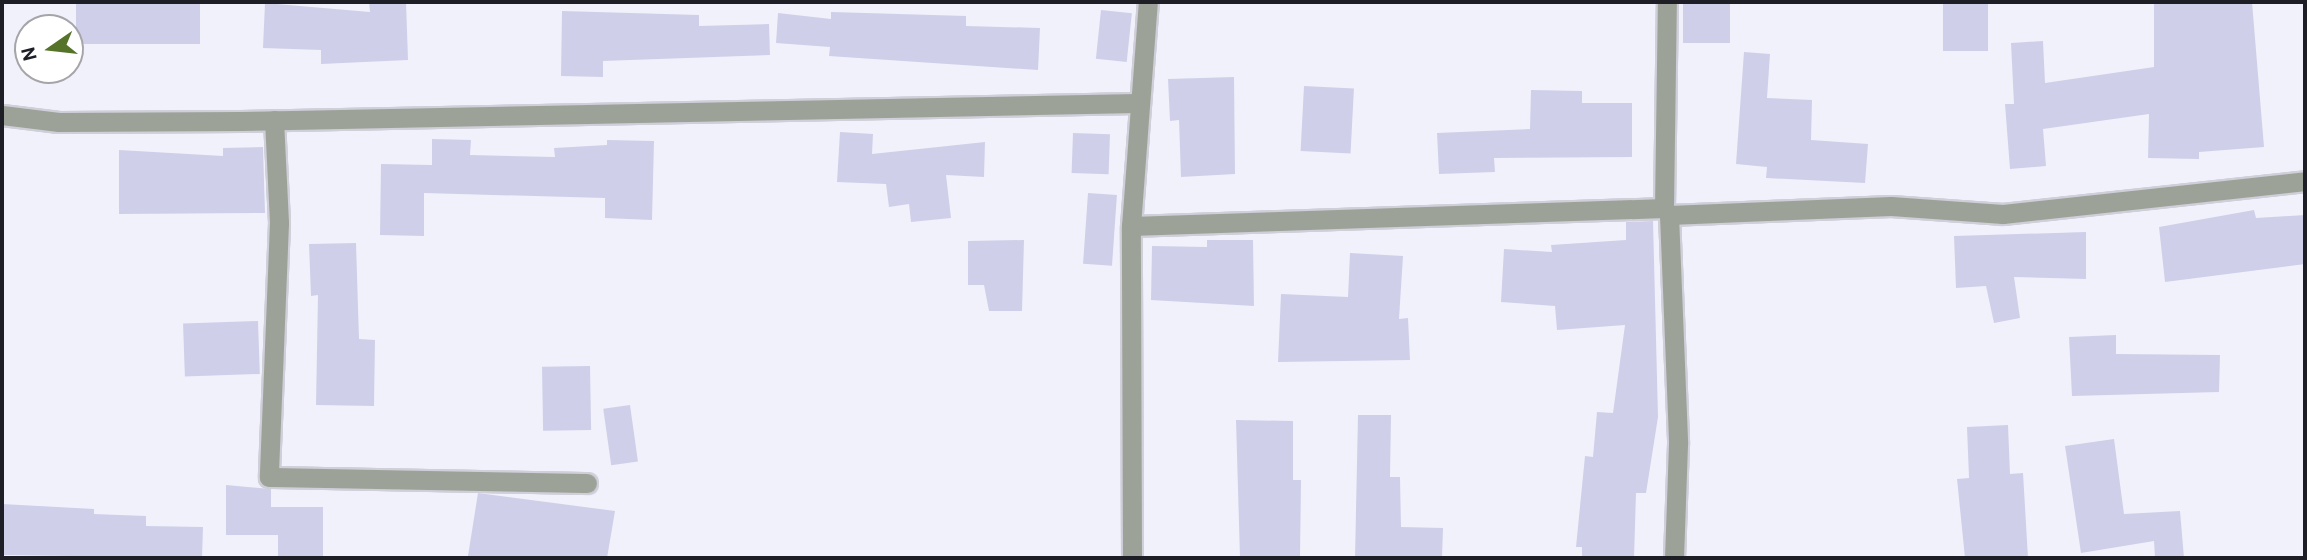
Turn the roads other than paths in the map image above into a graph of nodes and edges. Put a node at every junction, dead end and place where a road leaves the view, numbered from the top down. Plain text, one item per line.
1 (1148, 2) edge
2 (1667, 2) edge
3 (1136, 103) junction
4 (2, 115) edge
5 (274, 120) junction
6 (2305, 181) edge
7 (1667, 212) junction
8 (1131, 226) junction
9 (587, 483) dead end
10 (1132, 558) edge
11 (1674, 558) edge

1 - 3 street
2 - 7 street
3 - 5 street
3 - 8 street
4 - 5 street
5 - 9 street
6 - 7 street
7 - 8 street
7 - 11 street
8 - 10 street

